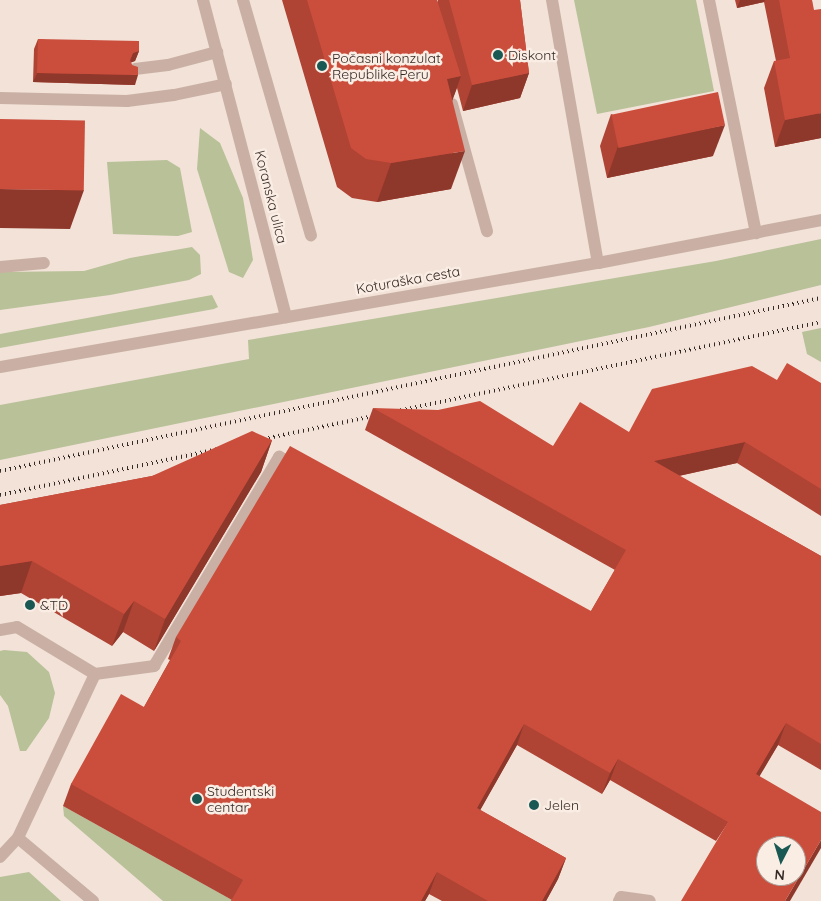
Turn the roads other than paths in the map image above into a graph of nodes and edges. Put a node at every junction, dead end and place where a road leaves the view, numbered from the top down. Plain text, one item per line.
1 (203, 0) edge
2 (243, 0) edge
3 (552, 0) edge
4 (709, 0) edge
5 (217, 52) junction
6 (135, 69) edge
7 (226, 84) junction
8 (450, 95) edge
9 (0, 98) edge
10 (821, 220) edge
11 (487, 231) dead end
12 (756, 233) junction
13 (311, 235) dead end
14 (44, 263) dead end
15 (598, 263) junction
16 (0, 267) edge
17 (286, 317) junction
18 (0, 367) edge
19 (306, 469) edge
20 (0, 630) edge
21 (96, 674) junction
22 (18, 838) junction
23 (0, 857) edge
24 (93, 901) edge
25 (619, 901) edge
26 (650, 901) edge

1 - 5 street, Koranska ulica
2 - 13 street
3 - 15 street
4 - 12 street
5 - 6 street
5 - 7 street, Koranska ulica
7 - 9 street
7 - 17 street, Koranska ulica
8 - 11 street
10 - 12 street, Koturaška cesta
12 - 15 street, Koturaška cesta
14 - 16 street
15 - 17 street, Koturaška cesta
17 - 18 street, Koturaška cesta
19 - 21 street
20 - 21 street
21 - 22 street
22 - 23 street
22 - 24 street
25 - 26 street

